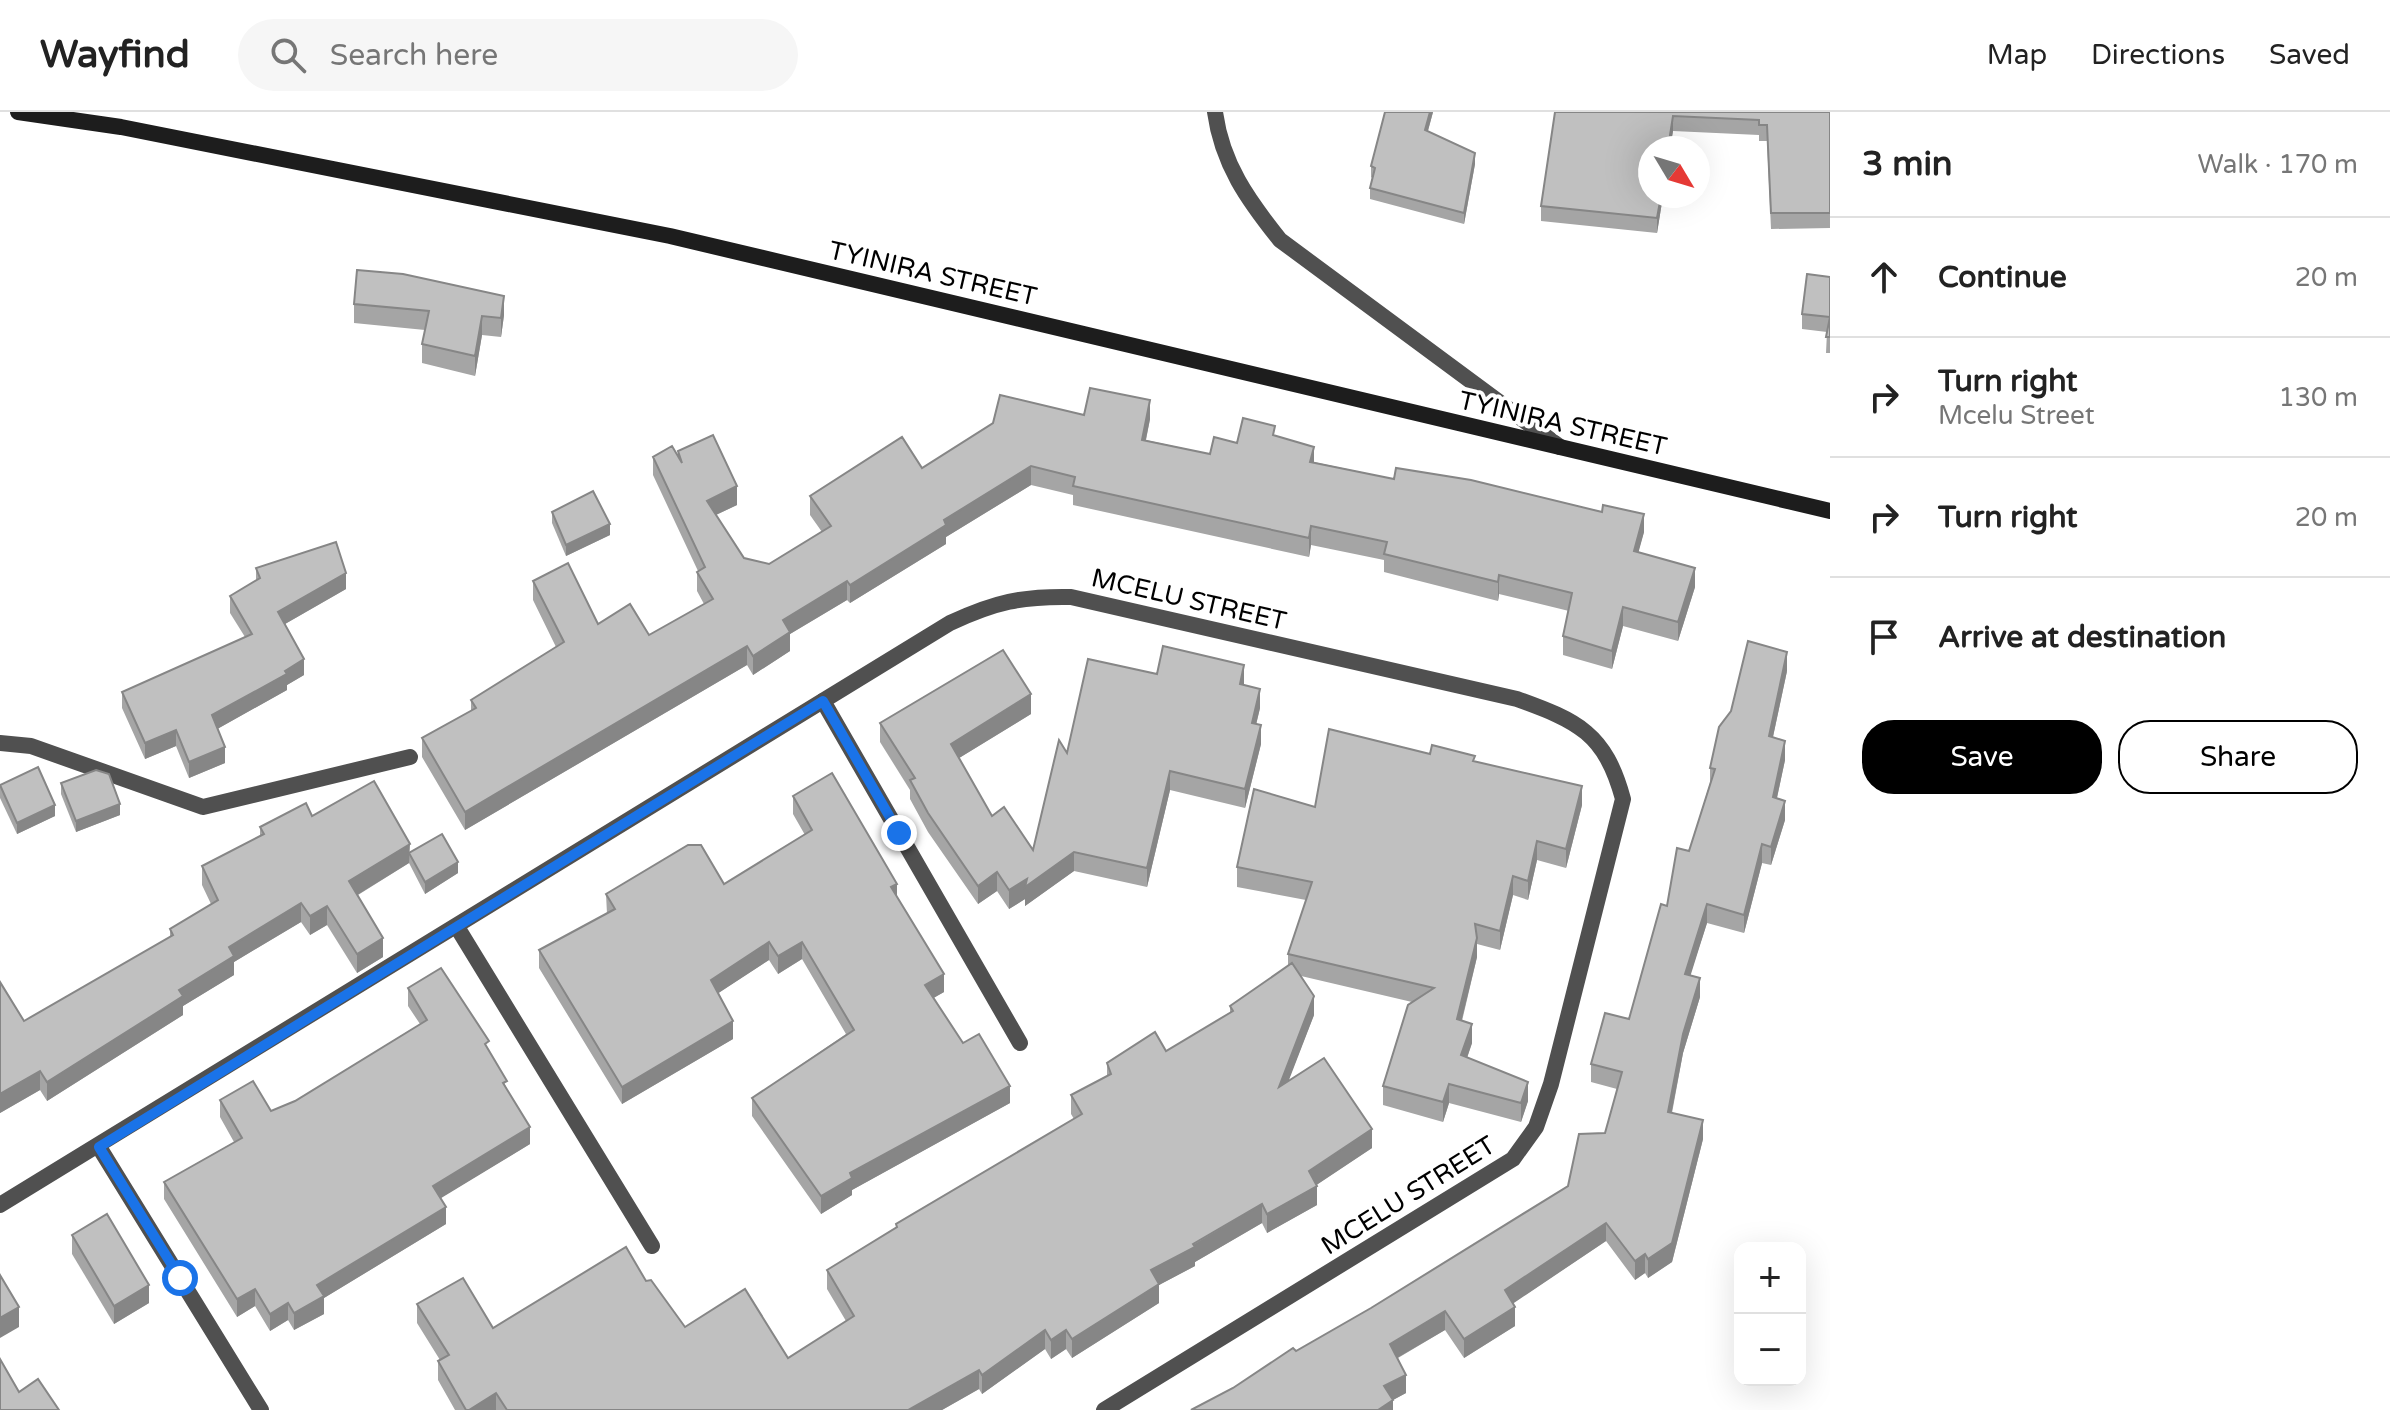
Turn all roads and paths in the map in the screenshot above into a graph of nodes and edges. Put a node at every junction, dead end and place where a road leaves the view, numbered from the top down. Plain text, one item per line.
1 (18, 112) edge
2 (1215, 112) edge
3 (1560, 447) junction
4 (1830, 511) edge
5 (823, 701) junction
6 (0, 743) edge
7 (410, 757) dead end
8 (457, 927) junction
9 (1020, 1043) dead end
10 (99, 1147) junction
11 (0, 1205) edge
12 (652, 1246) dead end
13 (261, 1410) edge
14 (1104, 1410) edge

1 - 3 street, TYINIRA STREET
2 - 3 street
3 - 4 street, TYINIRA STREET
5 - 8 street, MCELU STREET
5 - 9 street
5 - 14 street, MCELU STREET
6 - 7 street
8 - 10 street, MCELU STREET
8 - 12 street
10 - 11 street, MCELU STREET
10 - 13 street

